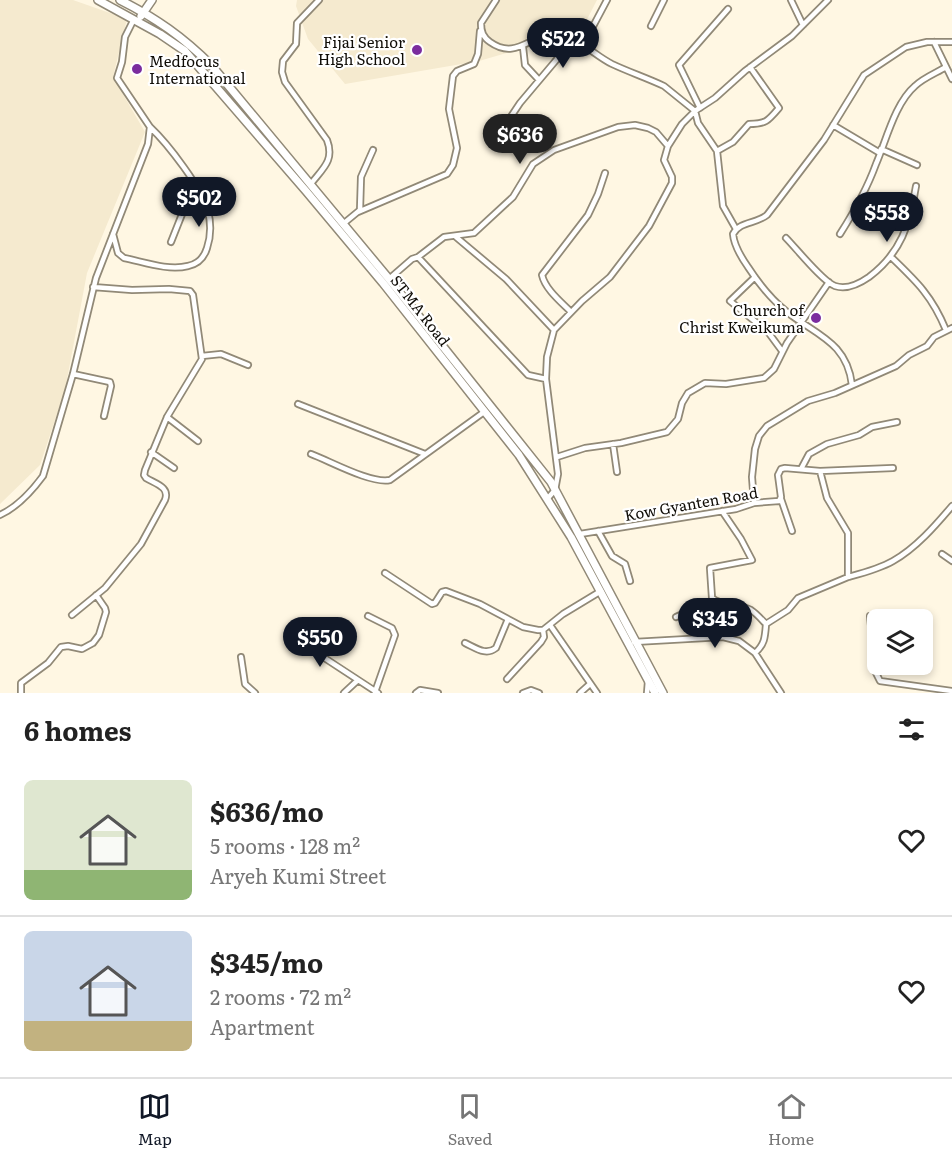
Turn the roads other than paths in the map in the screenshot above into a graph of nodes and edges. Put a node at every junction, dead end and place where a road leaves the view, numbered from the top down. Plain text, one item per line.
1 (98, 0) edge
2 (120, 0) edge
3 (152, 0) edge
4 (319, 0) edge
5 (495, 0) edge
6 (607, 0) edge
7 (664, 0) edge
8 (791, 0) edge
9 (828, 0) edge
10 (135, 3) edge
11 (728, 9) dead end
12 (144, 12) junction
13 (133, 18) junction
14 (481, 22) junction
15 (802, 25) junction
16 (651, 26) dead end
17 (577, 42) junction
18 (934, 42) junction
19 (952, 42) edge
20 (523, 47) junction
21 (750, 67) junction
22 (946, 67) junction
23 (952, 79) edge
24 (539, 80) junction
25 (700, 108) junction
26 (695, 111) junction
27 (833, 125) junction
28 (150, 127) junction
29 (502, 130) dead end
30 (668, 146) junction
31 (373, 150) dead end
32 (717, 151) junction
33 (880, 151) junction
34 (917, 165) dead end
35 (605, 173) dead end
36 (194, 184) junction
37 (310, 185) junction
38 (916, 186) dead end
39 (358, 212) junction
40 (343, 224) junction
41 (736, 229) junction
42 (113, 233) junction
43 (840, 234) dead end
44 (456, 237) junction
45 (786, 238) dead end
46 (171, 242) dead end
47 (418, 257) junction
48 (891, 257) junction
49 (755, 277) junction
50 (389, 279) junction
51 (829, 282) junction
52 (93, 287) junction
53 (571, 312) junction
54 (801, 321) junction
55 (949, 329) edge
56 (554, 330) junction
57 (782, 351) junction
58 (202, 356) junction
59 (248, 365) dead end
60 (73, 374) junction
61 (546, 379) junction
62 (852, 385) junction
63 (298, 404) dead end
64 (484, 412) junction
65 (104, 416) dead end
66 (167, 417) junction
67 (897, 422) dead end
68 (198, 441) dead end
69 (613, 444) junction
70 (151, 452) junction
71 (311, 454) dead end
72 (425, 454) junction
73 (557, 457) junction
74 (174, 468) dead end
75 (893, 468) dead end
76 (801, 469) junction
77 (820, 471) junction
78 (617, 472) dead end
79 (555, 490) junction
80 (548, 498) junction
81 (781, 499) junction
82 (754, 503) junction
83 (952, 506) edge
84 (722, 511) junction
85 (0, 515) edge
86 (598, 531) junction
87 (792, 531) dead end
88 (580, 534) junction
89 (942, 554) dead end
90 (952, 561) edge
91 (385, 573) dead end
92 (848, 578) junction
93 (630, 581) dead end
94 (601, 591) junction
95 (96, 595) junction
96 (713, 600) junction
97 (72, 615) dead end
98 (368, 616) dead end
99 (676, 617) dead end
100 (508, 619) junction
101 (766, 624) junction
102 (550, 625) junction
103 (543, 630) junction
104 (294, 638) dead end
105 (632, 643) junction
106 (465, 644) dead end
107 (755, 653) junction
108 (241, 657) dead end
109 (877, 675) edge
110 (358, 680) junction
111 (507, 680) dead end
112 (648, 681) junction
113 (590, 684) junction
114 (952, 691) edge
115 (376, 692) edge
116 (21, 693) edge
117 (255, 693) edge
118 (344, 693) edge
119 (416, 693) edge
120 (438, 693) edge
121 (523, 693) edge
122 (539, 693) edge
123 (580, 693) edge
124 (597, 693) edge
125 (647, 693) edge
126 (656, 693) edge
127 (663, 693) edge
128 (781, 693) edge

1 - 13 main road, STMA Road
2 - 10 main road, STMA Road
3 - 12 main road
4 - 37 street
5 - 14 street
6 - 17 street
7 - 16 street
8 - 15 street
9 - 15 street
10 - 12 main road, STMA Road
10 - 13 main road
11 - 25 street
12 - 13 main road
12 - 37 main road, STMA Road
13 - 28 street
13 - 64 main road, STMA Road
14 - 20 street
14 - 39 street
15 - 21 street
17 - 20 street
17 - 24 street
17 - 26 street
18 - 19 street
18 - 22 street
18 - 27 street
20 - 24 street
21 - 25 street
21 - 32 street
22 - 23 street
22 - 33 street
24 - 29 street
25 - 26 street
26 - 30 street
26 - 32 street
27 - 33 street
27 - 41 street
28 - 36 street
28 - 42 street
30 - 44 street
30 - 53 street
31 - 39 street
32 - 41 street
33 - 34 street
33 - 43 street
35 - 53 street
36 - 42 street
36 - 46 street
37 - 40 main road, STMA Road
38 - 48 street
39 - 40 street
40 - 50 main road, STMA Road
41 - 49 street
42 - 52 street
44 - 47 street
44 - 56 street
45 - 51 street
47 - 50 street
47 - 61 street
48 - 51 street
48 - 55 street
49 - 54 street
49 - 57 street
50 - 79 main road, STMA Road
51 - 54 street
52 - 58 street
52 - 60 street
53 - 56 street
54 - 57 street
54 - 62 street
55 - 62 street
56 - 61 street
57 - 69 street
58 - 59 street
58 - 66 street
60 - 65 street
60 - 85 street
61 - 73 street
62 - 82 street
63 - 72 street
64 - 72 street
64 - 80 main road, STMA Road
66 - 68 street
66 - 70 street
67 - 76 street
69 - 73 street
69 - 78 street
70 - 74 street
70 - 95 street
71 - 72 street
73 - 79 street
75 - 77 street, Kow Gyanten Road
76 - 77 street, Kow Gyanten Road
76 - 81 street, Kow Gyanten Road
77 - 92 street
79 - 80 street
79 - 88 main road, STMA Road
80 - 94 main road, STMA Road
81 - 82 street, Kow Gyanten Road
81 - 87 street
82 - 84 street, Kow Gyanten Road
83 - 92 street
84 - 86 street, Kow Gyanten Road
84 - 96 street
86 - 88 street, Kow Gyanten Road
86 - 93 street
88 - 105 main road, STMA Road
89 - 90 street
91 - 100 street
92 - 101 street
94 - 102 street
94 - 105 main road, STMA Road
95 - 97 street
95 - 116 street
96 - 99 street
96 - 101 street
98 - 115 street
100 - 103 street
100 - 106 street
101 - 107 street
102 - 103 street
102 - 113 street
103 - 111 street
104 - 110 street
105 - 107 street
105 - 112 main road, STMA Road
105 - 127 main road, STMA Road
107 - 128 street
108 - 117 street
109 - 114 street
110 - 115 street
110 - 118 street
112 - 125 street
112 - 126 main road, STMA Road
113 - 123 street
113 - 124 street
119 - 120 street
121 - 122 street

